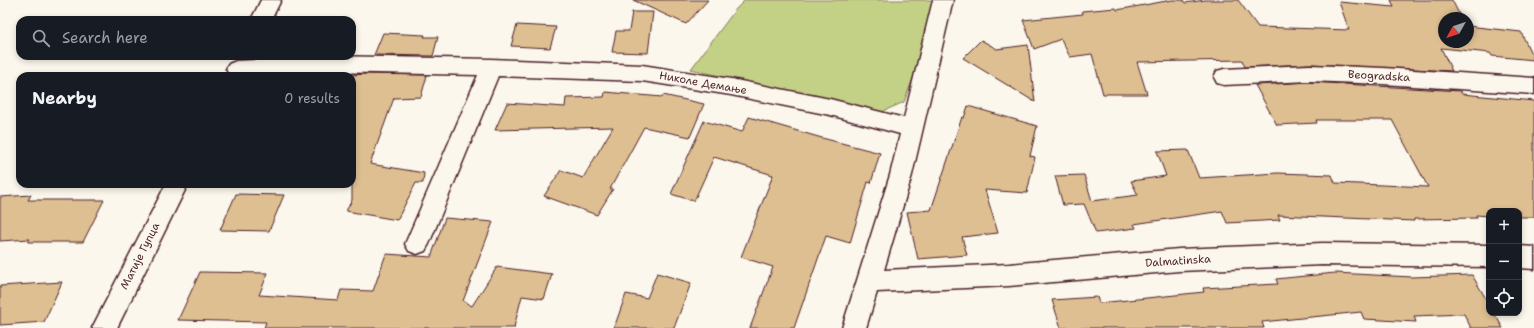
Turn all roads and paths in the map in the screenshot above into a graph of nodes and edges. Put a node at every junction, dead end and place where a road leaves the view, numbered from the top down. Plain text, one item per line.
1 (271, 0) edge
2 (943, 0) edge
3 (263, 16) edge
4 (237, 67) edge
5 (491, 67) junction
6 (1224, 77) dead end
7 (1534, 86) edge
8 (912, 129) junction
9 (175, 188) edge
10 (417, 244) dead end
11 (1486, 256) edge
12 (1522, 257) edge
13 (1534, 258) edge
14 (868, 282) junction
15 (104, 328) edge
16 (854, 328) edge

1 - 3 street
2 - 8 street
4 - 5 street, Николе Демање
5 - 8 street, Николе Демање
5 - 10 street
6 - 7 street, Beogradska
8 - 14 street
9 - 15 street, Матије Гупца
11 - 14 street, Dalmatinska
12 - 13 street
14 - 16 street

